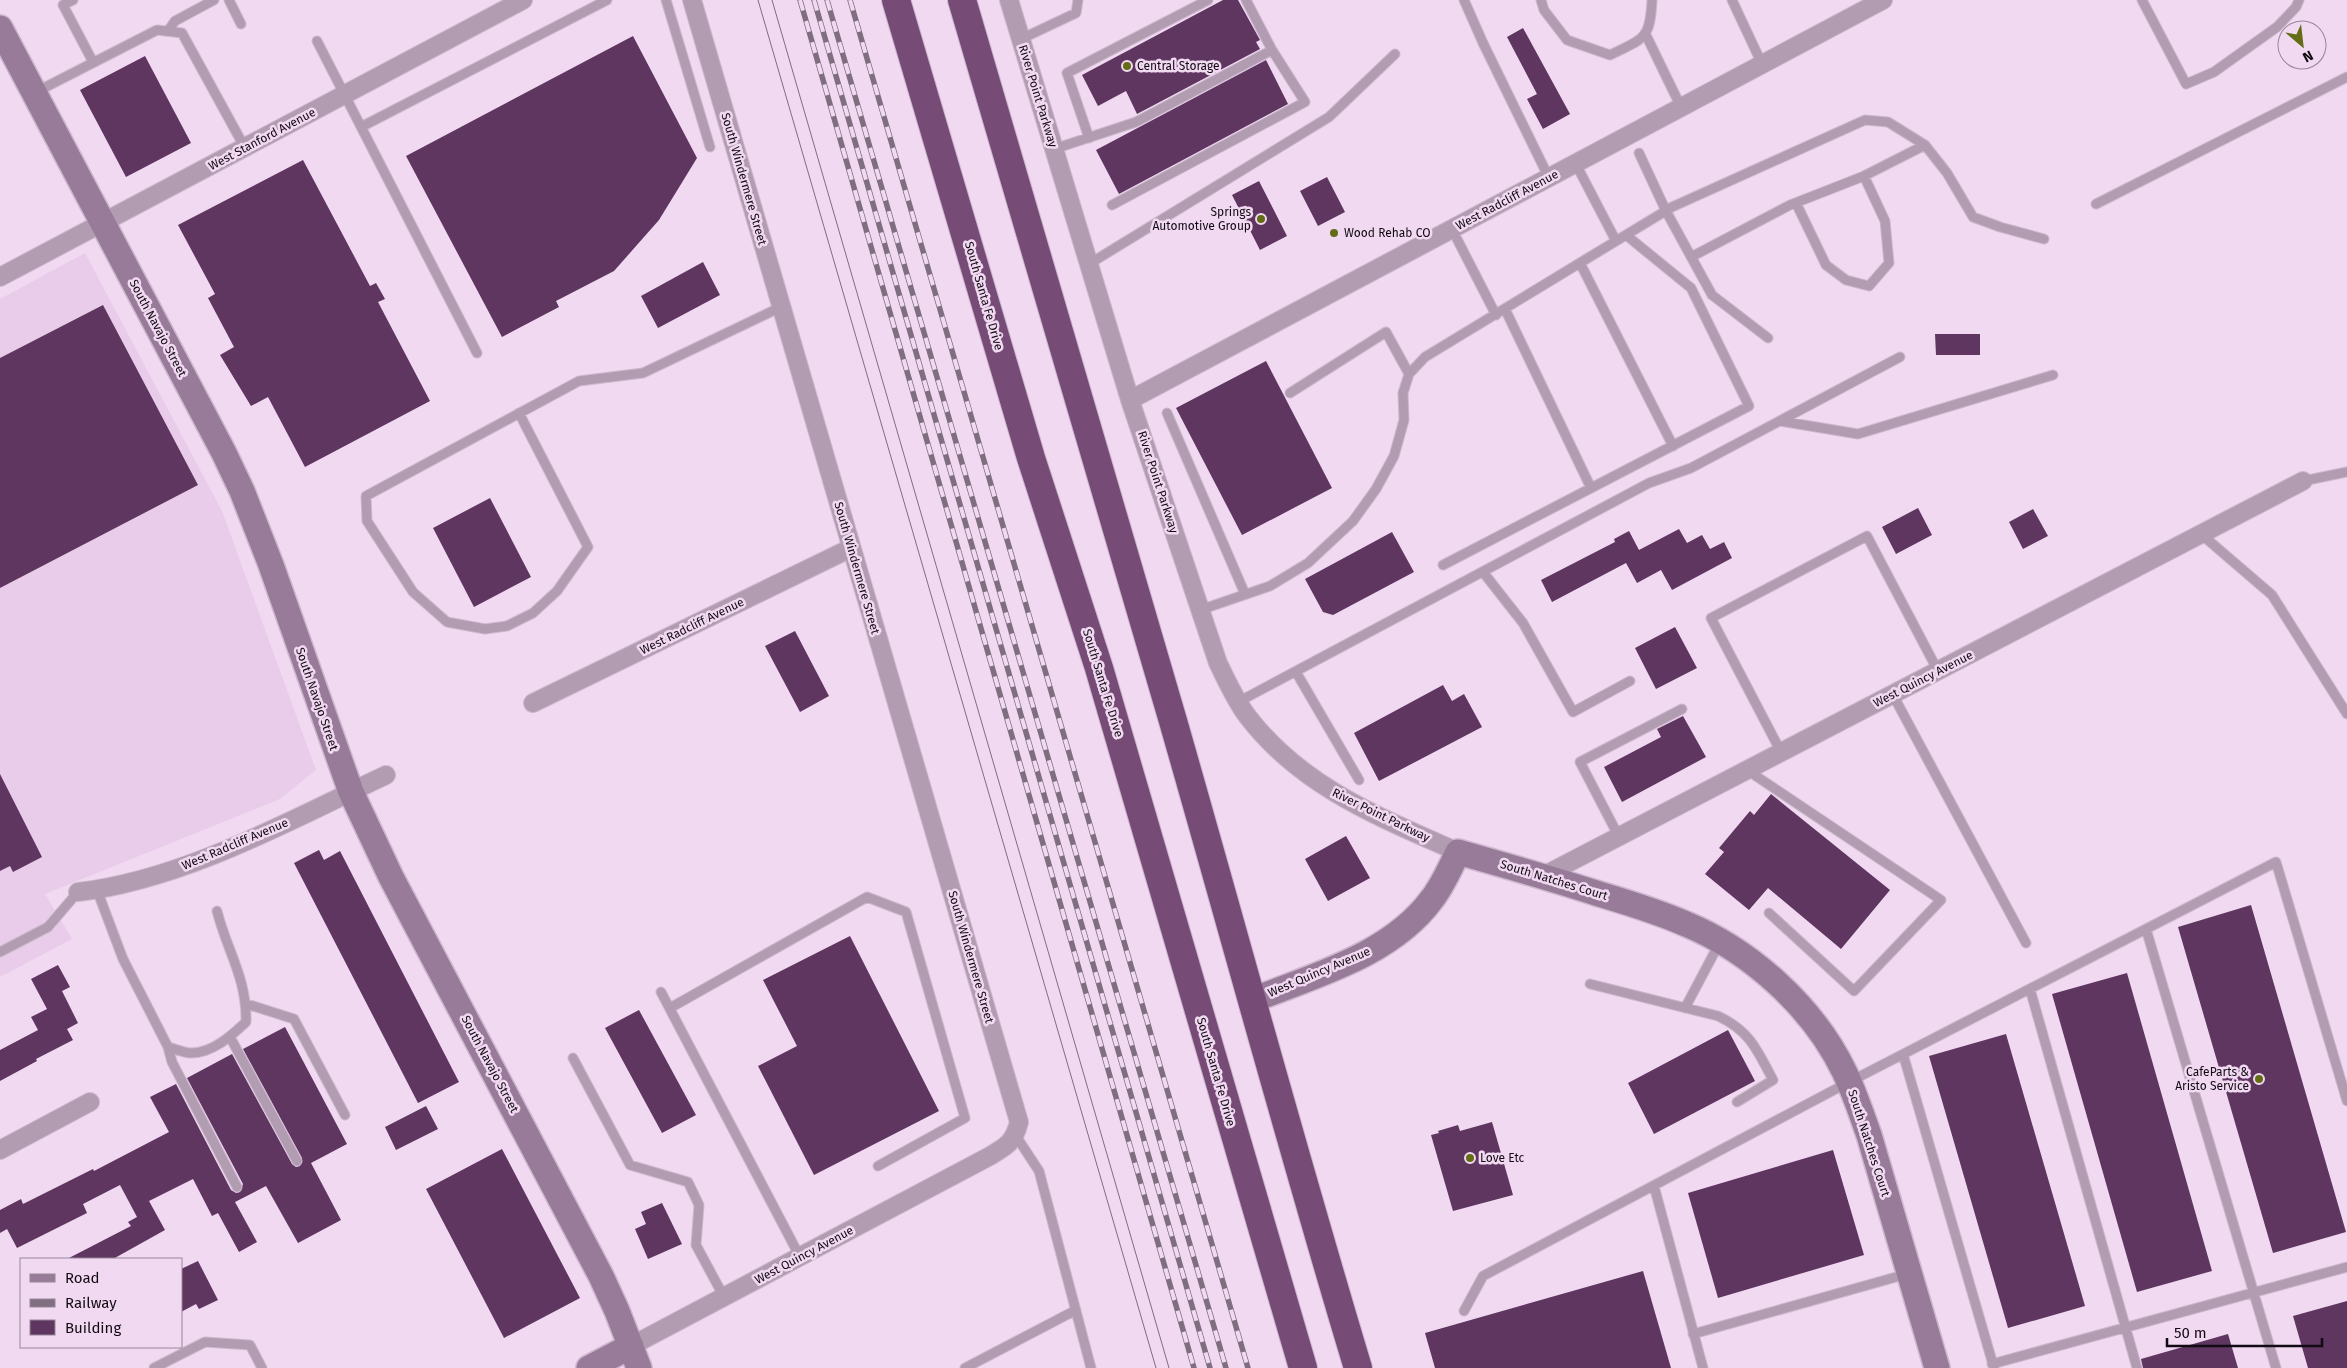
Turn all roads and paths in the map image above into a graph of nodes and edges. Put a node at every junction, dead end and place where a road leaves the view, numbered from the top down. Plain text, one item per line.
1 (73, 0) edge
2 (214, 0) edge
3 (229, 0) edge
4 (608, 0) edge
5 (666, 0) edge
6 (692, 0) edge
7 (896, 0) edge
8 (962, 0) edge
9 (1009, 0) edge
10 (1078, 0) edge
11 (1208, 0) edge
12 (1246, 0) edge
13 (1464, 0) edge
14 (1541, 0) edge
15 (1652, 0) edge
16 (1732, 0) edge
17 (1883, 0) edge
18 (2142, 0) edge
19 (2299, 0) edge
20 (513, 2) edge
21 (241, 24) dead end
22 (0, 28) edge
23 (168, 31) junction
24 (1645, 33) junction
25 (1021, 39) junction
26 (317, 41) dead end
27 (1272, 50) junction
28 (1395, 54) dead end
29 (93, 62) junction
30 (1762, 64) junction
31 (2347, 77) edge
32 (34, 93) junction
33 (344, 95) junction
34 (1681, 107) junction
35 (361, 128) junction
36 (1089, 138) junction
37 (1925, 145) junction
38 (710, 147) dead end
39 (246, 148) junction
40 (1054, 149) junction
41 (1638, 153) dead end
42 (1580, 172) dead end
43 (1864, 176) junction
44 (1549, 178) junction
45 (1796, 203) junction
46 (2096, 204) dead end
47 (1112, 205) dead end
48 (1666, 211) junction
49 (103, 224) junction
50 (1626, 235) junction
51 (1458, 239) dead end
52 (2044, 239) dead end
53 (1616, 241) junction
54 (1691, 257) junction
55 (1580, 263) junction
56 (1089, 264) junction
57 (0, 277) edge
58 (781, 307) junction
59 (1505, 309) junction
60 (1496, 315) junction
61 (1768, 338) dead end
62 (477, 352) dead end
63 (1900, 357) dead end
64 (1409, 374) junction
65 (2053, 375) dead end
66 (1290, 393) dead end
67 (1130, 400) junction
68 (519, 413) junction
69 (1167, 413) dead end
70 (1780, 420) junction
71 (1673, 446) junction
72 (2347, 472) edge
73 (2303, 482) joint
74 (1591, 488) junction
75 (2201, 534) junction
76 (851, 548) junction
77 (1443, 565) dead end
78 (1482, 572) junction
79 (1245, 594) junction
80 (1200, 610) junction
81 (1938, 671) junction
82 (1296, 672) junction
83 (1630, 681) dead end
84 (1893, 694) junction
85 (1238, 702) junction
86 (533, 703) dead end
87 (1682, 709) dead end
88 (2347, 714) edge
89 (1781, 752) junction
90 (1747, 770) junction
91 (386, 775) dead end
92 (1359, 780) dead end
93 (350, 792) junction
94 (1619, 837) junction
95 (1458, 852) junction
96 (1543, 876) junction
97 (97, 890) junction
98 (78, 892) joint
99 (216, 911) dead end
100 (1768, 912) dead end
101 (2146, 929) junction
102 (1720, 942) junction
103 (2026, 942) dead end
104 (0, 952) edge
105 (1590, 984) dead end
106 (2030, 989) junction
107 (662, 992) dead end
108 (1253, 1000) junction
109 (246, 1004) junction
110 (670, 1008) junction
111 (1685, 1008) junction
112 (230, 1037) junction
113 (168, 1047) junction
114 (1903, 1054) junction
115 (573, 1058) dead end
116 (1849, 1082) junction
117 (2347, 1101) edge
118 (90, 1102) dead end
119 (1737, 1102) dead end
120 (345, 1115) dead end
121 (1016, 1136) junction
122 (0, 1150) edge
123 (297, 1161) dead end
124 (878, 1166) dead end
125 (1654, 1186) junction
126 (237, 1187) dead end
127 (800, 1257) junction
128 (2347, 1267) edge
129 (1910, 1273) junction
130 (2253, 1291) junction
131 (724, 1297) junction
132 (1076, 1310) junction
133 (1464, 1311) dead end
134 (2126, 1328) junction
135 (1693, 1334) junction
136 (635, 1357) edge
137 (1993, 1366) edge
138 (154, 1368) edge
139 (262, 1368) edge
140 (589, 1368) edge
141 (965, 1368) edge
142 (1092, 1368) edge
143 (1303, 1368) edge
144 (1358, 1368) edge
145 (1703, 1368) edge
146 (1937, 1368) edge
147 (2137, 1368) edge
148 (2276, 1368) edge

1 - 29 lane
2 - 23 lane
3 - 21 lane
4 - 35 lane
5 - 38 lane
6 - 58 street, South Windermere Street
7 - 143 highway, South Santa Fe Drive
8 - 108 highway
9 - 25 street, River Point Parkway
10 - 25 lane
11 - 36 lane
12 - 27 lane
13 - 44 lane
14 - 24 lane
15 - 24 lane
16 - 30 lane
17 - 30 street, West Radcliff Avenue
18 - 19 lane
20 - 33 street, West Stanford Avenue
22 - 32 street, South Navajo Street
23 - 29 lane
23 - 39 lane
24 - 34 lane
25 - 40 street, River Point Parkway
26 - 33 lane
27 - 36 lane
27 - 47 lane
28 - 56 lane
29 - 32 lane
30 - 34 street, West Radcliff Avenue
31 - 46 lane
32 - 49 street, South Navajo Street
33 - 35 lane
33 - 39 street, West Stanford Avenue
34 - 44 street, West Radcliff Avenue
35 - 62 lane
36 - 40 lane
37 - 43 lane
37 - 48 lane
37 - 52 lane
39 - 49 street, West Stanford Avenue
40 - 56 street, River Point Parkway
41 - 48 lane
42 - 53 lane
43 - 45 lane
43 - 45 lane
44 - 67 street, West Radcliff Avenue
45 - 54 lane
48 - 50 lane
48 - 54 lane
49 - 57 street, West Stanford Avenue
49 - 93 street, South Navajo Street
50 - 53 lane
50 - 71 lane
51 - 60 lane
53 - 55 lane
54 - 61 lane
55 - 59 lane
55 - 71 lane
56 - 67 street, River Point Parkway
58 - 68 lane
58 - 76 street, South Windermere Street
59 - 60 lane
59 - 74 lane
60 - 64 lane
63 - 70 lane
64 - 66 lane
64 - 79 lane
65 - 70 lane
67 - 80 street, River Point Parkway
68 - 68 lane
69 - 79 lane
70 - 78 lane
71 - 74 lane
72 - 73 lane
73 - 75 street, West Quincy Avenue
74 - 77 lane
75 - 81 street, West Quincy Avenue
75 - 88 lane
76 - 86 street, West Radcliff Avenue
76 - 121 street, South Windermere Street
78 - 82 lane
78 - 83 lane
79 - 80 lane
80 - 85 street, River Point Parkway
81 - 84 street, West Quincy Avenue
81 - 89 lane
82 - 85 lane
82 - 92 lane
84 - 89 street, West Quincy Avenue
84 - 103 lane
85 - 95 street, River Point Parkway
87 - 94 lane
89 - 90 street, West Quincy Avenue
90 - 94 street, West Quincy Avenue
90 - 100 lane
91 - 93 street, West Radcliff Avenue
93 - 97 street, West Radcliff Avenue
93 - 136 street, South Navajo Street
94 - 96 street, West Quincy Avenue
95 - 96 street, South Natches Court
95 - 108 street, West Quincy Avenue
96 - 102 street, South Natches Court
97 - 98 street, West Radcliff Avenue
97 - 113 lane
98 - 104 lane
99 - 109 lane
101 - 106 lane
101 - 117 lane
101 - 130 lane
102 - 111 lane
102 - 116 street, South Natches Court
105 - 111 lane
106 - 114 lane
106 - 134 lane
107 - 110 lane
108 - 144 highway
109 - 112 lane
109 - 120 lane
110 - 124 lane
110 - 127 lane
111 - 119 lane
112 - 113 lane
112 - 123 lane
113 - 126 lane
114 - 116 lane
114 - 137 lane
115 - 131 lane
116 - 125 lane
116 - 129 street, South Natches Court
118 - 122 street
121 - 127 street, West Quincy Avenue
121 - 132 lane
125 - 133 lane
125 - 135 lane
127 - 131 street, West Quincy Avenue
128 - 130 lane
129 - 135 lane
129 - 146 street, South Natches Court
130 - 134 lane
130 - 148 lane
131 - 136 street, West Quincy Avenue
132 - 141 lane
132 - 142 lane
134 - 137 lane
134 - 147 lane
135 - 145 lane
136 - 140 street, West Quincy Avenue
138 - 139 lane

